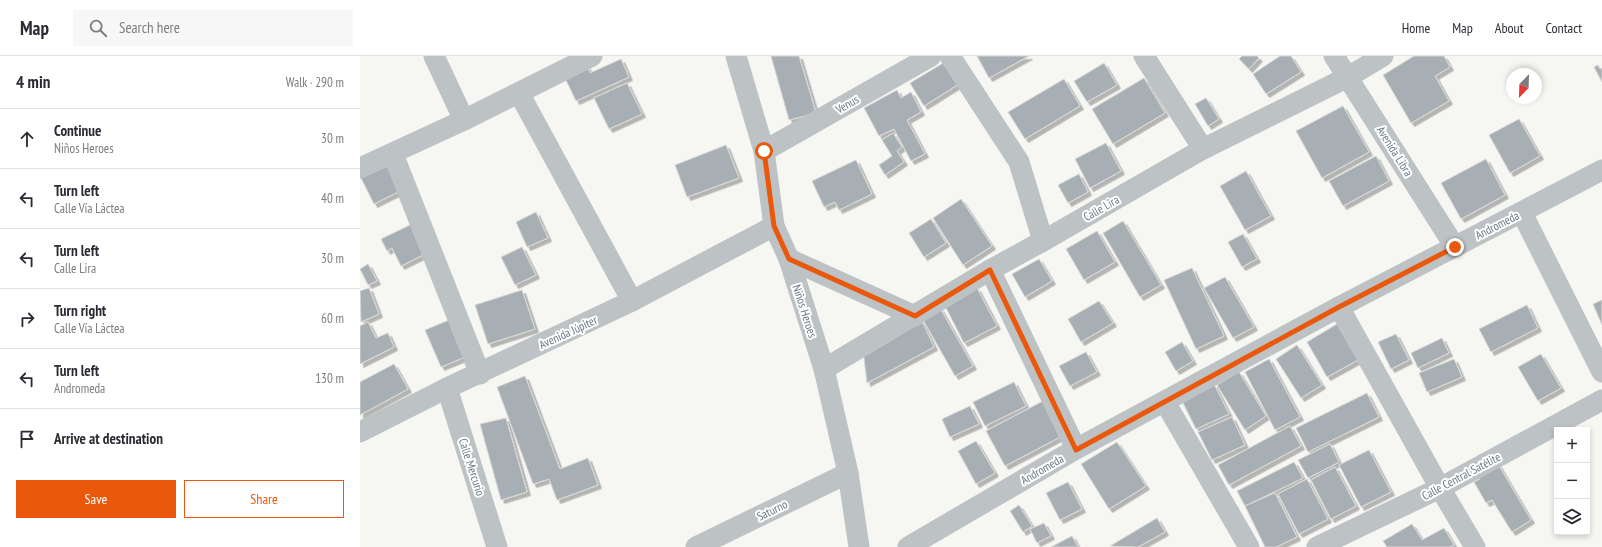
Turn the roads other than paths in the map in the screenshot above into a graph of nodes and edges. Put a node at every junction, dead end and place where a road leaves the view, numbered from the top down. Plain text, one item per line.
1 (434, 56) edge
2 (592, 56) edge
3 (736, 56) edge
4 (931, 56) edge
5 (950, 56) edge
6 (1144, 56) edge
7 (1334, 56) edge
8 (1383, 56) edge
9 (1348, 77) junction
10 (520, 93) junction
11 (464, 120) junction
12 (1203, 149) junction
13 (764, 151) junction
14 (394, 154) junction
15 (360, 168) edge
16 (1602, 170) edge
17 (1522, 213) junction
18 (774, 226) junction
19 (1043, 241) junction
20 (1455, 247) junction
21 (789, 259) junction
22 (990, 270) junction
23 (632, 301) junction
24 (1339, 307) junction
25 (915, 316) junction
26 (824, 369) junction
27 (1602, 372) edge
28 (480, 374) junction
29 (447, 388) junction
30 (1602, 400) edge
31 (1165, 402) junction
32 (360, 432) edge
33 (1076, 450) junction
34 (848, 474) junction
35 (1440, 488) junction
36 (497, 547) edge
37 (696, 547) edge
38 (859, 547) edge
39 (908, 547) edge
40 (1249, 547) edge
41 (1317, 547) edge
42 (1476, 547) edge

1 - 11 street
2 - 10 street
3 - 13 street, Niños Heroes
4 - 13 street, Venus
5 - 19 street
6 - 12 street
7 - 9 street, Avenida Libra
8 - 9 street, Calle Lira
9 - 12 street, Calle Lira
9 - 20 street, Avenida Libra
10 - 11 street
10 - 23 street
11 - 14 street
12 - 19 street, Calle Lira
13 - 18 street, Niños Heroes
14 - 15 street
14 - 28 street
16 - 17 street, Andromeda
17 - 20 street, Andromeda
17 - 27 street
18 - 21 street, Niños Heroes
18 - 23 street, Avenida Júpiter
19 - 22 street, Calle Lira
20 - 24 street, Andromeda
21 - 25 street
21 - 26 street, Niños Heroes
22 - 25 street, Calle Lira
22 - 33 street
23 - 28 street, Avenida Júpiter
24 - 31 street, Andromeda
24 - 35 street
25 - 26 street, Calle Lira
26 - 34 street, Niños Heroes
28 - 29 street, Avenida Júpiter
29 - 32 street, Avenida Júpiter
29 - 36 street, Calle Mercurio
30 - 35 street, Calle Central Satélite
31 - 33 street, Andromeda
31 - 40 street
33 - 39 street, Andromeda
34 - 37 street, Saturno
34 - 38 street, Niños Heroes
35 - 41 street, Calle Central Satélite
35 - 42 street

